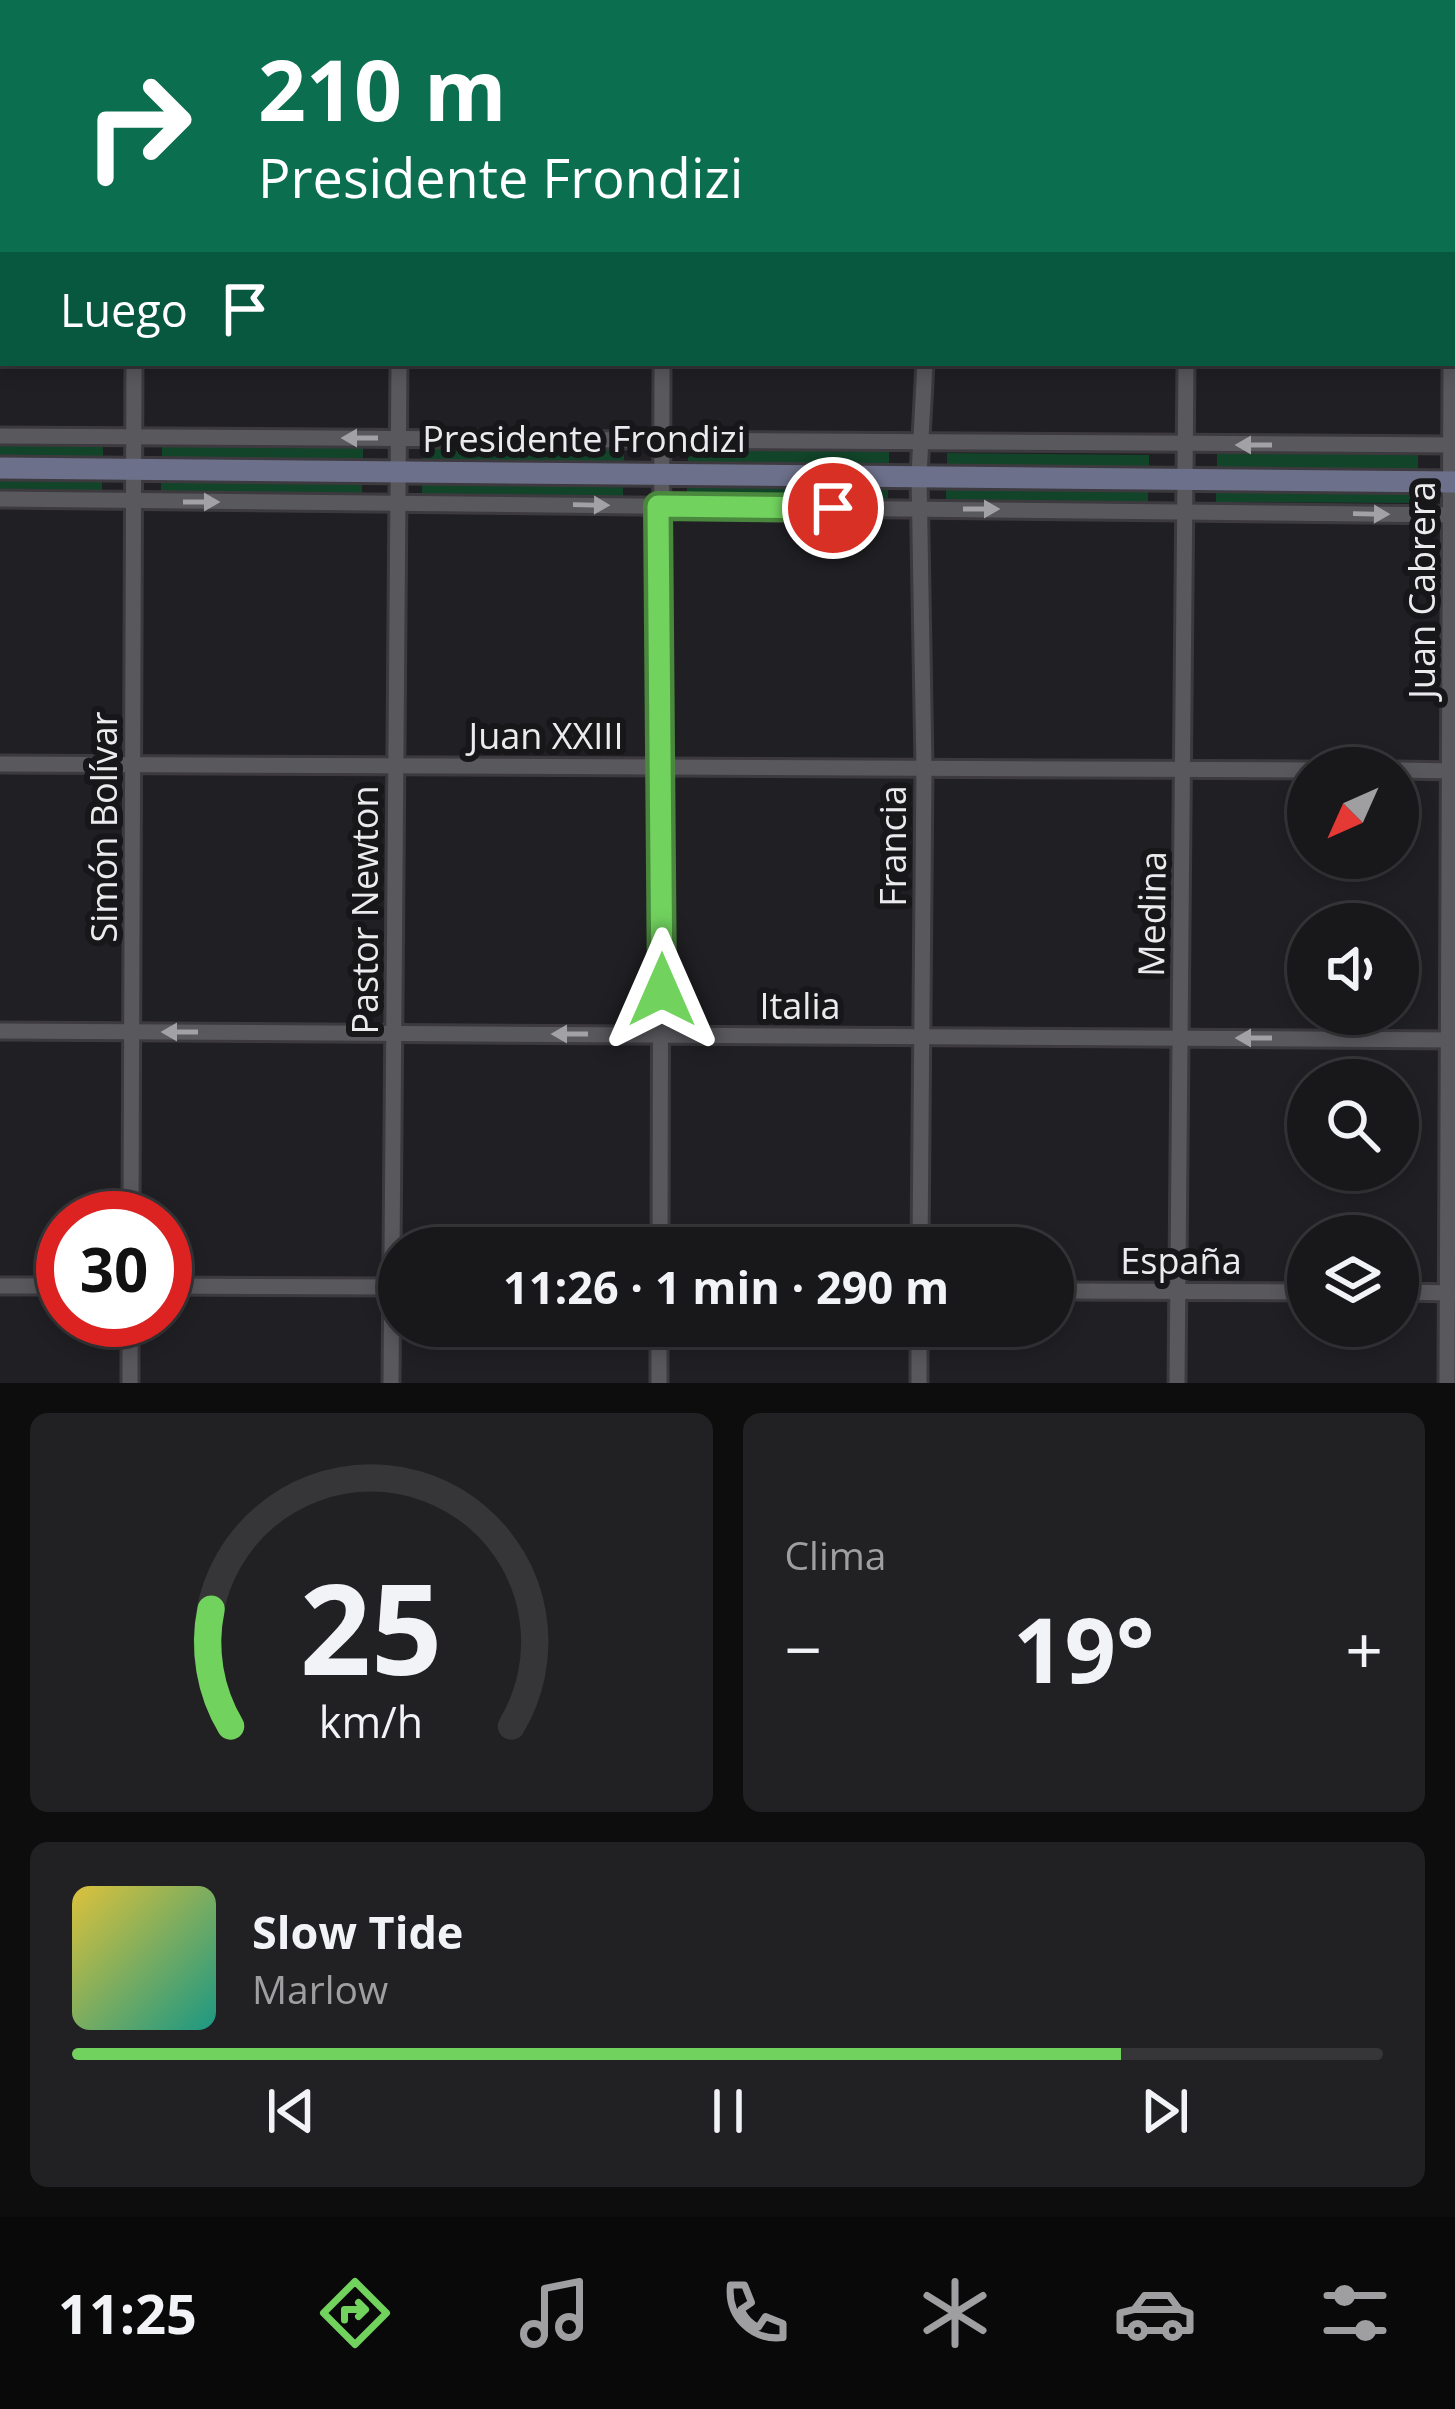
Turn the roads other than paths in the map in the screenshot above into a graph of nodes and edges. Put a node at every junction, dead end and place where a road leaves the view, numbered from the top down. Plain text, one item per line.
1 (134, 366) edge
2 (399, 366) edge
3 (662, 366) edge
4 (925, 366) edge
5 (1186, 366) edge
6 (1451, 366) edge
7 (0, 436) edge
8 (133, 437) junction
9 (398, 438) junction
10 (661, 441) junction
11 (924, 445) junction
12 (1452, 445) edge
13 (1186, 446) junction
14 (0, 468) edge
15 (398, 470) junction
16 (132, 471) junction
17 (660, 472) junction
18 (919, 475) junction
19 (1185, 482) junction
20 (1454, 482) edge
21 (0, 499) edge
22 (133, 502) junction
23 (397, 502) junction
24 (658, 506) junction
25 (920, 509) junction
26 (1185, 511) junction
27 (1453, 515) edge
28 (0, 764) edge
29 (135, 764) junction
30 (396, 766) junction
31 (664, 767) junction
32 (924, 768) junction
33 (1183, 769) junction
34 (1287, 770) edge
35 (1419, 770) edge
36 (1454, 771) edge
37 (0, 1031) edge
38 (133, 1032) junction
39 (394, 1033) junction
40 (662, 1035) junction
41 (922, 1036) junction
42 (1181, 1038) junction
43 (1453, 1040) edge
44 (131, 1191) edge
45 (395, 1227) edge
46 (659, 1227) edge
47 (920, 1227) edge
48 (0, 1286) edge
49 (36, 1286) edge
50 (192, 1286) edge
51 (378, 1288) edge
52 (1074, 1291) edge
53 (1178, 1291) junction
54 (1287, 1292) edge
55 (1419, 1292) edge
56 (1452, 1293) edge
57 (130, 1347) edge
58 (393, 1347) edge
59 (659, 1347) edge
60 (919, 1347) edge
61 (130, 1383) edge
62 (391, 1383) edge
63 (659, 1383) edge
64 (919, 1383) edge
65 (1177, 1383) edge
66 (1448, 1383) edge

1 - 8 street, Simón Bolívar
2 - 9 street, Pastor Newton
3 - 10 street
4 - 11 street, Francia
5 - 13 street, Medina
6 - 12 street, Juan Cabrera
7 - 8 street, Presidente Frondizi
9 -> 8 street, Presidente Frondizi
8 - 16 street, Simón Bolívar
9 - 10 street, Presidente Frondizi
9 - 15 street, Pastor Newton
10 - 11 street, Presidente Frondizi
10 - 17 street
11 - 13 street, Presidente Frondizi
11 - 18 street, Francia
12 -> 13 street, Presidente Frondizi
12 - 20 street, Juan Cabrera
13 - 19 street, Medina
14 - 16 main road, Presidente Frondizi
15 - 16 main road, Presidente Frondizi
15 - 17 main road, Presidente Frondizi
15 - 23 street, Pastor Newton
16 - 22 street, Simón Bolívar
17 - 18 main road, Presidente Frondizi
17 - 24 street
18 - 19 main road, Presidente Frondizi
18 - 25 street, Francia
19 - 20 main road, Presidente Frondizi
19 - 26 street, Medina
20 - 27 street, Juan Cabrera
21 - 22 street, Presidente Frondizi
22 -> 23 street, Presidente Frondizi
22 - 29 street, Simón Bolívar
23 -> 24 street, Presidente Frondizi
23 - 30 street, Pastor Newton
24 - 25 street, Presidente Frondizi
24 - 31 street
25 -> 26 street, Presidente Frondizi
25 - 32 street, Francia
26 -> 27 street, Presidente Frondizi
26 - 33 street, Medina
27 - 36 street, Juan Cabrera
28 - 29 street, Juan XXIII
29 - 30 street, Juan XXIII
29 - 38 street, Simón Bolívar
30 - 31 street, Juan XXIII
30 - 39 street, Pastor Newton
31 - 32 street, Juan XXIII
31 - 40 street
32 - 33 street, Juan XXIII
32 - 41 street, Francia
33 - 34 street, Juan XXIII
33 - 42 street, Medina
35 - 36 street
36 - 43 street, Juan Cabrera
37 - 38 street, Italia
39 -> 38 street, Italia
38 - 44 street, Simón Bolívar
40 -> 39 street, Italia
39 - 45 street, Pastor Newton
40 - 41 street, Italia
40 - 46 street
41 - 42 street, Italia
41 - 47 street, Francia
43 -> 42 street, Italia
42 - 53 street, Medina
43 - 56 street, Juan Cabrera
48 - 49 street
50 - 51 street
52 - 53 street, España
53 - 54 street, España
53 - 65 street, Medina
55 - 56 street
56 - 66 street, Juan Cabrera
57 - 61 street
58 - 62 street, Pastor Newton
59 - 63 street
60 - 64 street

